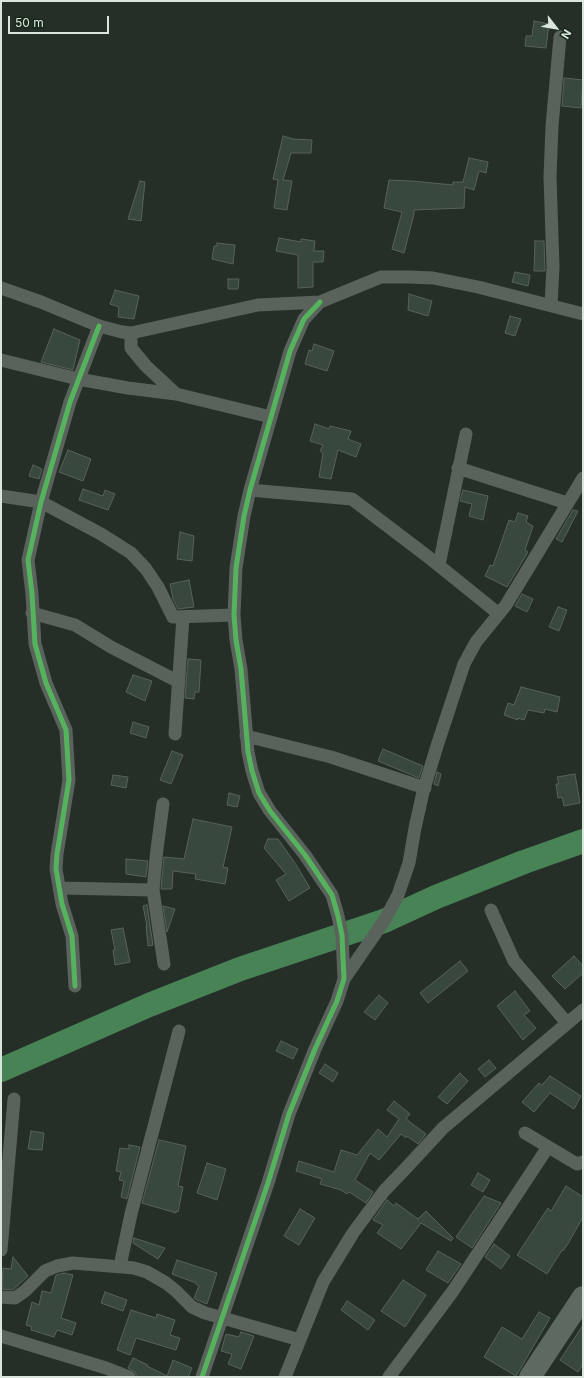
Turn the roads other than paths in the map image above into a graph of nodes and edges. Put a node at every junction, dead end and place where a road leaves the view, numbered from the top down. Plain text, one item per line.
1 (560, 37) dead end
2 (1, 288) edge
3 (320, 302) junction
4 (551, 306) junction
5 (583, 314) edge
6 (99, 326) junction
7 (131, 333) junction
8 (1, 360) edge
9 (78, 378) junction
10 (176, 394) junction
11 (271, 417) junction
12 (466, 434) dead end
13 (458, 468) junction
14 (583, 478) edge
15 (250, 490) junction
16 (1, 496) edge
17 (41, 502) junction
18 (567, 503) junction
19 (439, 565) junction
20 (32, 613) junction
21 (499, 614) junction
22 (234, 615) junction
23 (183, 617) junction
24 (178, 682) junction
25 (175, 734) dead end
26 (246, 736) junction
27 (424, 788) junction
28 (163, 804) dead end
29 (60, 888) junction
30 (153, 890) junction
31 (491, 910) dead end
32 (164, 964) dead end
33 (344, 979) junction
34 (76, 986) dead end
35 (583, 1010) edge
36 (567, 1023) junction
37 (179, 1031) dead end
38 (14, 1099) dead end
39 (525, 1133) dead end
40 (548, 1147) junction
41 (583, 1162) edge
42 (1, 1250) edge
43 (120, 1266) junction
44 (1, 1297) edge
45 (583, 1297) edge
46 (223, 1318) junction
47 (1, 1336) edge
48 (300, 1340) junction
49 (104, 1372) edge
50 (129, 1377) edge
51 (202, 1377) edge
52 (285, 1377) edge
53 (389, 1377) edge
54 (530, 1377) edge

1 - 4 street
2 - 6 street
3 - 4 street
3 - 7 street
3 - 11 street
4 - 5 street
6 - 7 street
6 - 9 street
7 - 10 street
8 - 9 street
9 - 10 street
9 - 17 street
10 - 11 street
11 - 15 street
12 - 13 street
13 - 18 street
13 - 19 street
14 - 18 street
15 - 19 street
15 - 22 street
16 - 17 street
17 - 20 street
17 - 23 street
18 - 21 street
19 - 21 street
20 - 24 street
20 - 29 street
21 - 27 street
22 - 23 street
22 - 26 street
23 - 24 street
24 - 25 street
26 - 27 street
26 - 33 street
27 - 33 street
28 - 30 street
29 - 30 street
29 - 34 street
30 - 32 street
31 - 36 street
33 - 46 street
35 - 36 street
36 - 48 street
37 - 43 street
38 - 42 street
39 - 40 street
40 - 41 street
40 - 53 street
43 - 44 street
43 - 46 street
45 - 54 highway
46 - 48 street
46 - 51 street
47 - 49 street
48 - 52 street
49 - 50 street

